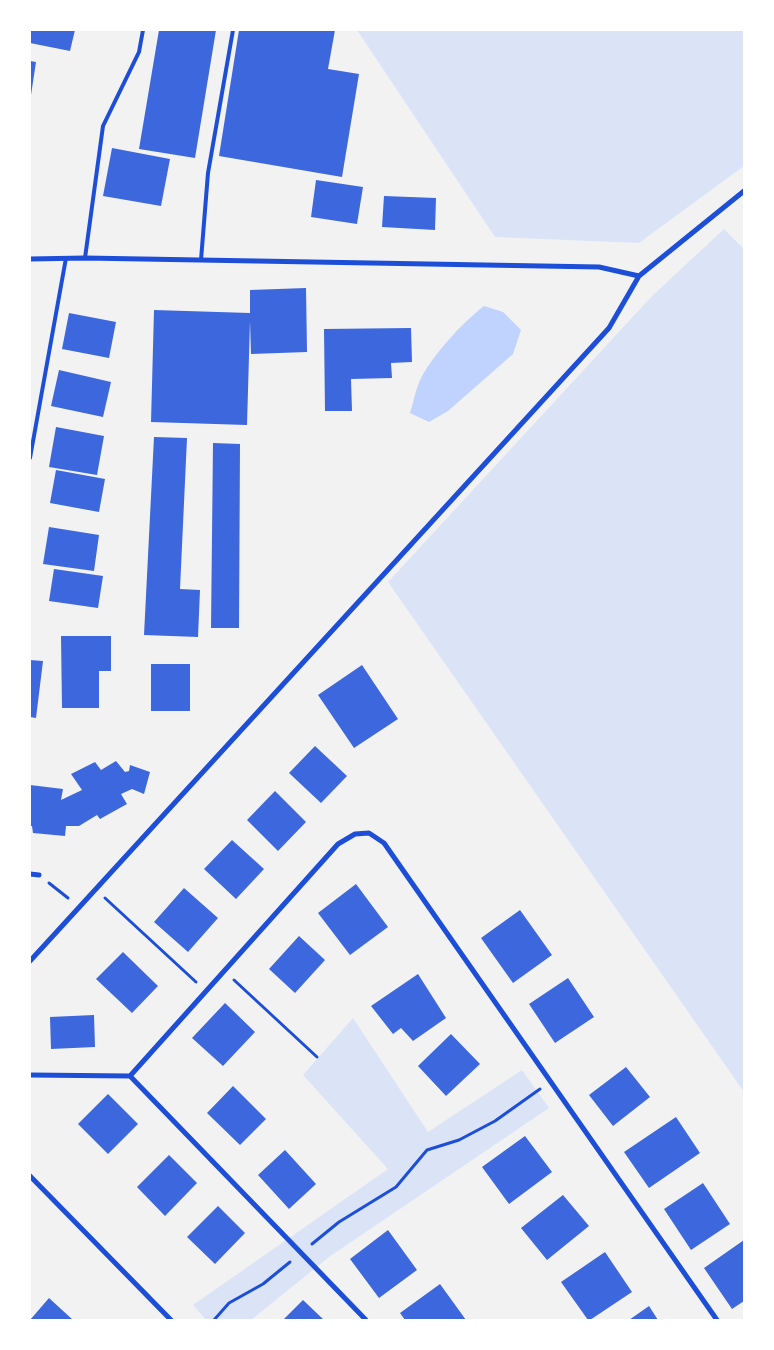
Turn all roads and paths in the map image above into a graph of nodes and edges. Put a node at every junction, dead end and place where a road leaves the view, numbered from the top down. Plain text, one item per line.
1 (144, 30) edge
2 (233, 30) edge
3 (744, 191) edge
4 (66, 258) junction
5 (85, 258) junction
6 (30, 259) edge
7 (201, 260) junction
8 (639, 276) junction
9 (30, 458) edge
10 (30, 874) edge
11 (39, 875) joint
12 (96, 889) junction
13 (80, 907) junction
14 (30, 961) edge
15 (224, 971) junction
16 (206, 991) junction
17 (317, 1057) dead end
18 (30, 1075) edge
19 (130, 1076) junction
20 (550, 1082) junction
21 (30, 1176) edge
22 (302, 1253) junction
23 (171, 1320) edge
24 (214, 1320) edge
25 (366, 1320) edge
26 (717, 1320) edge

1 - 5 lane
2 - 7 lane
3 - 8 street
4 - 5 street
4 - 6 street
4 - 9 lane
5 - 7 street
7 - 8 street
8 - 12 street
10 - 11 street
11 - 13 path
12 - 13 street
12 - 16 path
13 - 14 street
15 - 16 street
15 - 17 path
15 - 20 street
16 - 19 street
18 - 19 street
19 - 22 street
20 - 22 path
20 - 26 street
21 - 23 street
22 - 24 path
22 - 25 street

